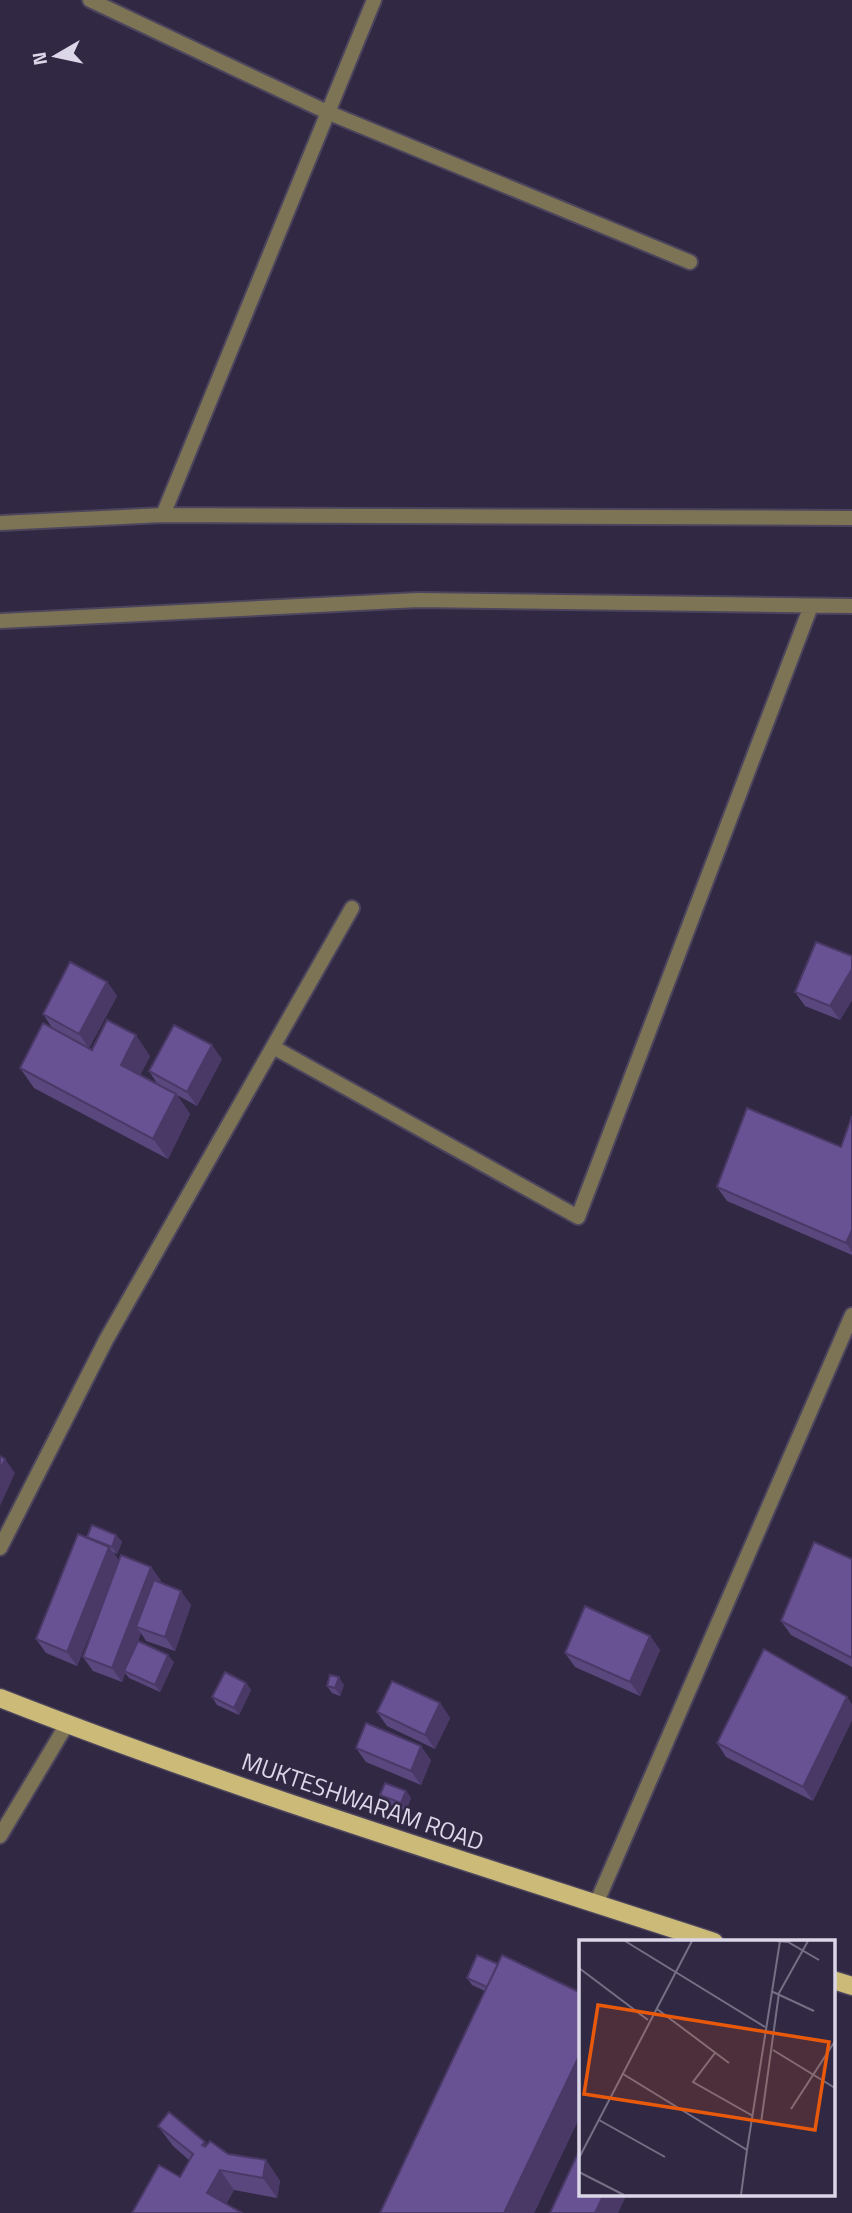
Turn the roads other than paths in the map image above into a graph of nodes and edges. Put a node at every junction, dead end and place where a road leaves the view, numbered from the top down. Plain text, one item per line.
1 (90, 0) edge
2 (374, 0) edge
3 (327, 112) junction
4 (690, 262) dead end
5 (163, 516) junction
6 (852, 517) edge
7 (0, 523) edge
8 (811, 606) junction
9 (852, 606) edge
10 (0, 621) edge
11 (352, 908) dead end
12 (273, 1047) junction
13 (852, 1315) edge
14 (0, 1548) edge
15 (0, 1698) edge
16 (67, 1724) junction
17 (0, 1836) edge
18 (596, 1903) junction
19 (708, 1940) edge
20 (834, 1980) edge
21 (852, 1986) edge

1 - 3 street
2 - 3 street
3 - 4 street
3 - 5 street
5 - 6 street
5 - 7 street
8 - 9 street
8 - 10 street
8 - 12 street
11 - 12 street
12 - 14 street
13 - 18 street
15 - 16 main road, MUKTESHWARAM ROAD
16 - 17 street
16 - 18 main road, MUKTESHWARAM ROAD
18 - 19 main road, MUKTESHWARAM ROAD
20 - 21 main road

